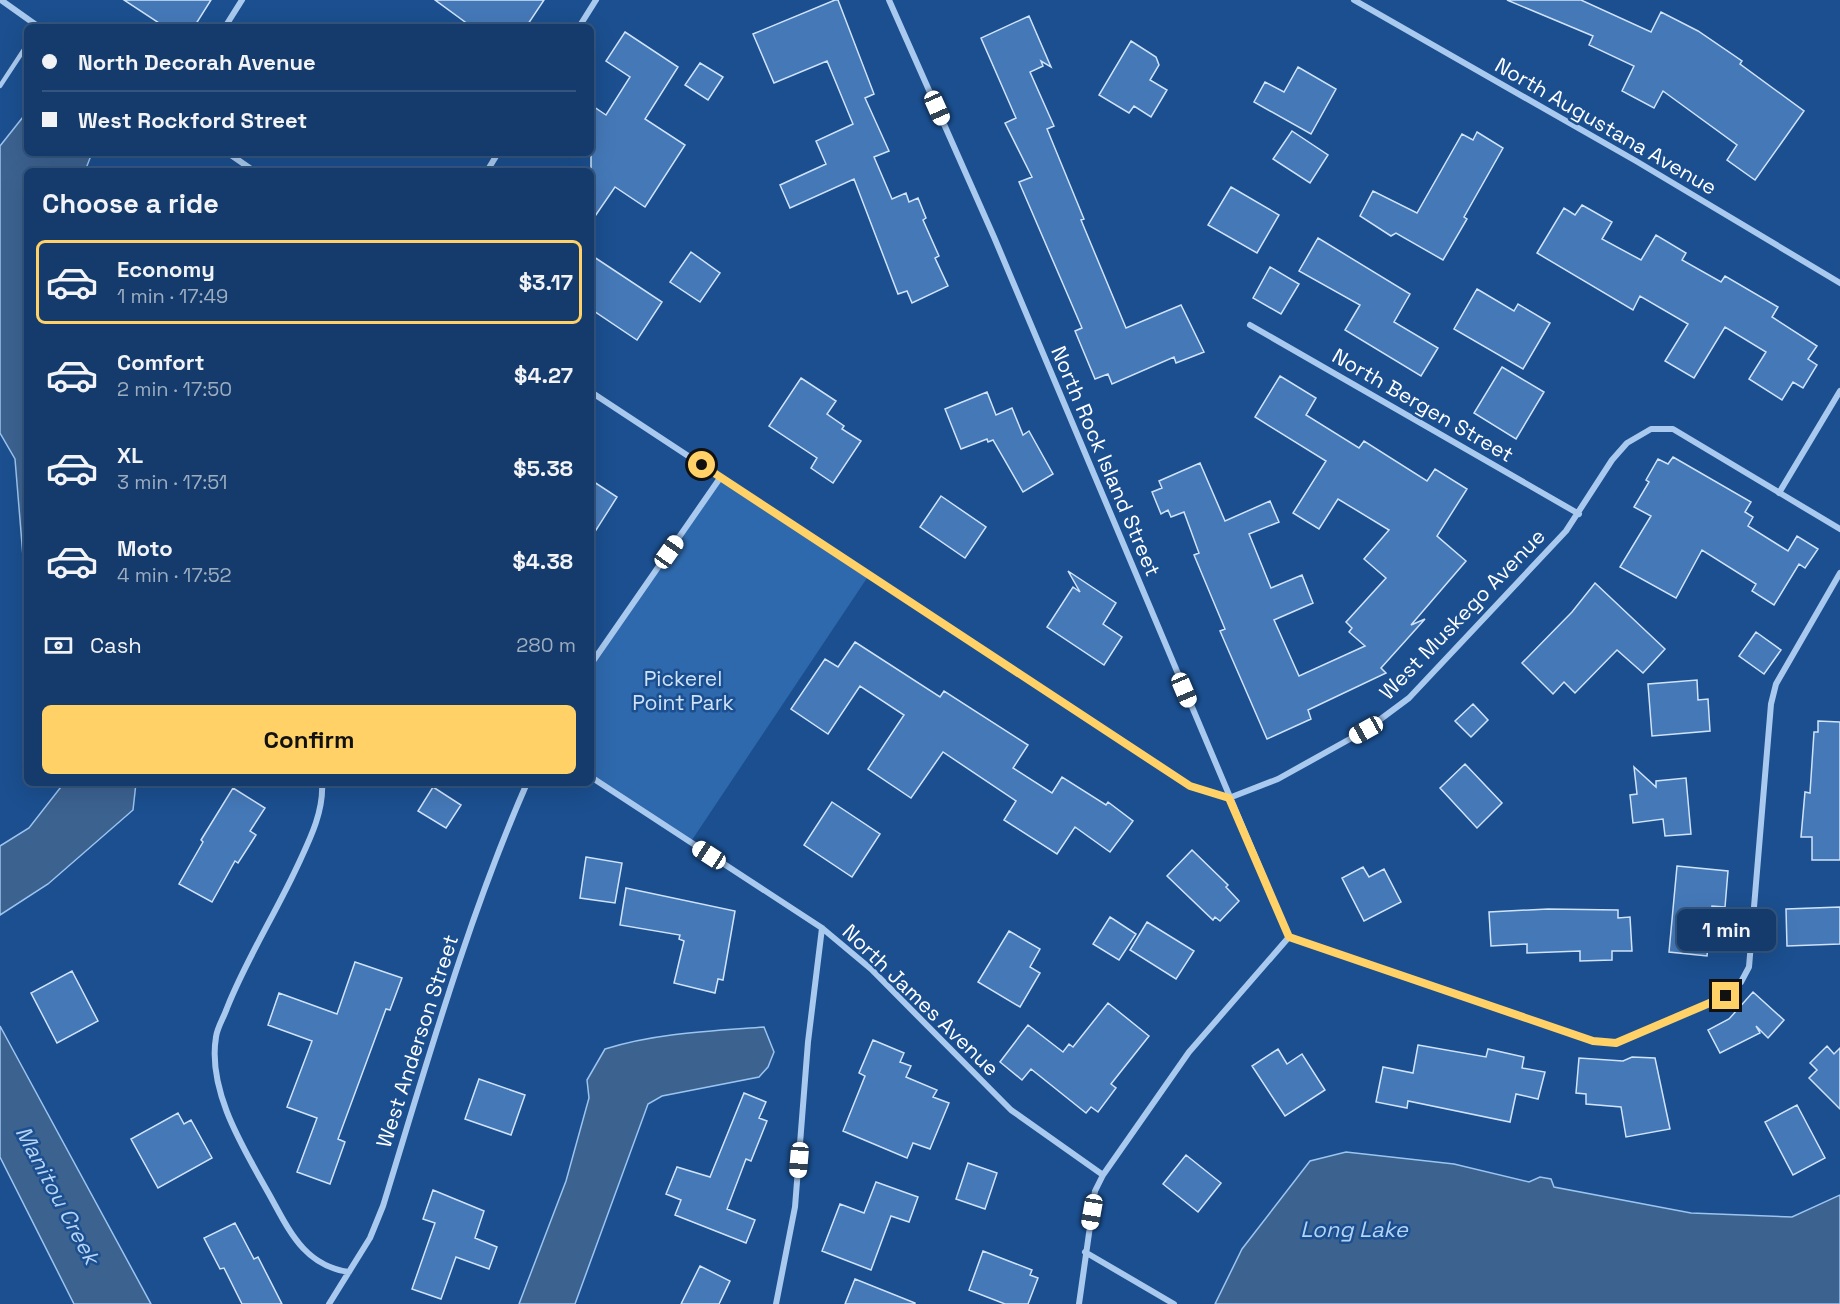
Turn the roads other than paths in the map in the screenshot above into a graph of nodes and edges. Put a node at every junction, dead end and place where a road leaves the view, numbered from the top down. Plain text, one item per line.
1 (1, 0) edge
2 (242, 0) edge
3 (596, 0) edge
4 (888, 0) edge
5 (1354, 0) edge
6 (35, 24) edge
7 (227, 24) edge
8 (581, 24) edge
9 (24, 50) edge
10 (0, 86) edge
11 (232, 156) edge
12 (250, 168) edge
13 (1840, 283) edge
14 (1250, 325) dead end
15 (1840, 391) edge
16 (594, 394) edge
17 (720, 478) junction
18 (1779, 494) junction
19 (1579, 514) junction
20 (1840, 529) edge
21 (1840, 573) edge
22 (594, 660) edge
23 (594, 779) edge
24 (322, 786) edge
25 (526, 786) edge
26 (1229, 798) junction
27 (822, 928) junction
28 (1289, 937) junction
29 (1103, 1175) junction
30 (1085, 1252) junction
31 (350, 1272) junction
32 (329, 1304) edge
33 (776, 1304) edge
34 (1079, 1304) edge
35 (1174, 1304) edge

1 - 6 street
2 - 7 street
3 - 8 street
4 - 26 street, North Rock Island Street
5 - 13 street, North Augustana Avenue
9 - 10 lane
11 - 12 street
14 - 19 street, North Bergen Street
15 - 18 street
16 - 17 street
17 - 22 street
17 - 26 street
18 - 19 street, West Muskego Avenue
18 - 20 street
19 - 26 street, West Muskego Avenue
21 - 28 street
23 - 27 street, North James Avenue
24 - 31 street
25 - 31 street, West Anderson Street
26 - 28 street, North Rock Island Street
27 - 29 street, North James Avenue
27 - 33 street
28 - 29 street
29 - 30 street
30 - 34 street
30 - 35 street
31 - 32 street, West Anderson Street

